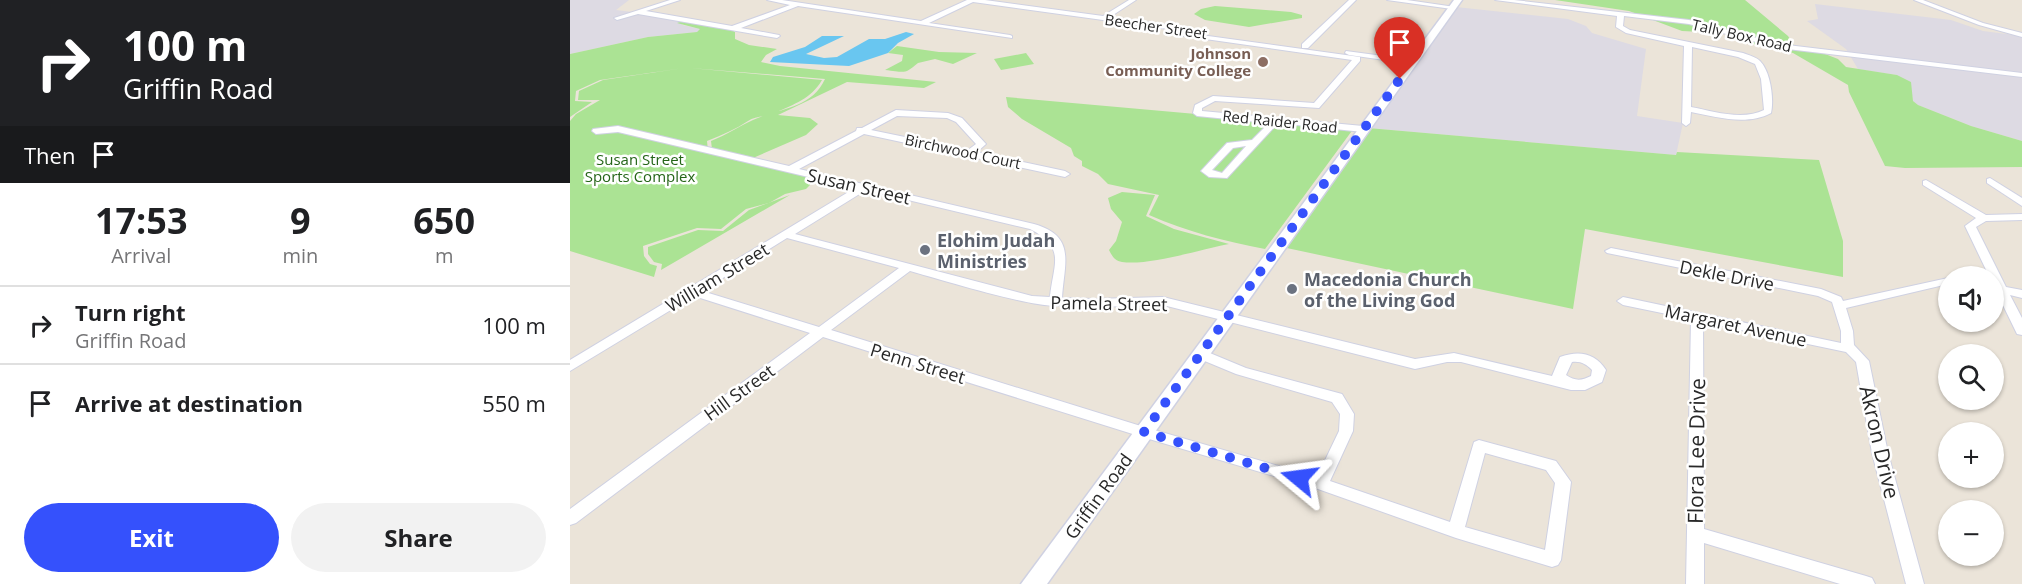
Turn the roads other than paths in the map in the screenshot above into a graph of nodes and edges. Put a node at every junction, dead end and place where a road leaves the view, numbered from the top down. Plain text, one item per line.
1 (677, 0) edge
2 (770, 0) edge
3 (809, 0) edge
4 (972, 0) edge
5 (1133, 0) edge
6 (1353, 0) edge
7 (1390, 0) edge
8 (1498, 0) edge
9 (1917, 0) edge
10 (799, 4) junction
11 (1455, 4) edge
12 (638, 12) junction
13 (1621, 14) junction
14 (617, 18) dead end
15 (1104, 18) junction
16 (922, 23) junction
17 (733, 28) junction
18 (1179, 34) dead end
19 (2022, 35) edge
20 (777, 36) dead end
21 (1010, 37) dead end
22 (1688, 45) junction
23 (1305, 46) junction
24 (1413, 62) junction
25 (2022, 75) edge
26 (1687, 109) junction
27 (1275, 121) junction
28 (1686, 123) dead end
29 (1363, 129) junction
30 (860, 130) junction
31 (596, 131) dead end
32 (1254, 143) junction
33 (972, 152) junction
34 (789, 170) junction
35 (1065, 174) dead end
36 (1990, 181) dead end
37 (1926, 183) dead end
38 (864, 187) junction
39 (2022, 203) edge
40 (2022, 217) edge
41 (1984, 218) junction
42 (787, 235) junction
43 (1611, 252) dead end
44 (1987, 266) edge
45 (909, 267) junction
46 (1938, 282) edge
47 (2004, 290) edge
48 (693, 292) junction
49 (2022, 294) edge
50 (1623, 301) dead end
51 (2004, 301) edge
52 (1055, 303) junction
53 (1840, 305) junction
54 (1227, 316) junction
55 (1697, 317) junction
56 (2022, 332) edge
57 (820, 333) junction
58 (1850, 349) junction
59 (1200, 354) junction
60 (570, 366) edge
61 (1571, 385) dead end
62 (1144, 432) junction
63 (1322, 484) junction
64 (570, 518) edge
65 (1456, 531) junction
66 (1695, 533) junction
67 (1033, 584) edge
68 (1695, 584) edge
69 (1866, 584) edge
70 (1915, 584) edge

1 - 12 street
2 - 10 street
3 - 10 street
4 - 15 street, Beecher Street
4 - 16 street
5 - 15 street
6 - 23 street
7 - 11 street
8 - 13 street, Tally Box Road
9 - 19 street
10 - 16 street
10 - 17 street
11 - 24 street, Griffin Road
12 - 14 street
12 - 17 street
13 - 22 street
13 - 25 street, Tally Box Road
15 - 23 street, Beecher Street
16 - 21 street
17 - 20 street
18 - 27 street, Red Raider Road
22 - 26 street
22 - 26 street
23 - 24 street, Beecher Street
24 - 29 street, Griffin Road
26 - 28 street
27 - 29 street, Red Raider Road
27 - 32 street
29 - 54 street, Griffin Road
30 - 33 street, Birchwood Court
30 - 33 street
30 - 34 street
31 - 34 street, Susan Street
32 - 32 street
33 - 35 street, Birchwood Court
34 - 38 street, Susan Street
36 - 39 street
37 - 41 street
38 - 42 street, William Street
38 - 52 street, Susan Street
40 - 41 street
41 - 44 street
42 - 45 street, Pamela Street
42 - 48 street, William Street
43 - 53 street, Dekle Drive
45 - 52 street, Pamela Street
45 - 57 street, Hill Street
46 - 53 street
47 - 49 street
48 - 57 street, Penn Street
48 - 60 street, William Street
50 - 55 street, Margaret Avenue
51 - 56 street
52 - 54 street, Pamela Street
53 - 58 street, Akron Drive
54 - 59 street, Griffin Road
54 - 61 street, Pamela Street
55 - 58 street, Margaret Avenue
55 - 66 street, Flora Lee Drive
57 - 62 street, Penn Street
57 - 64 street, Hill Street
58 - 70 street, Akron Drive
59 - 62 street, Griffin Road
59 - 63 street
62 - 63 street, Penn Street
62 - 67 street, Griffin Road
63 - 65 street, Penn Street
65 - 65 street, Penn Street
66 - 68 street, Flora Lee Drive
66 - 69 street

